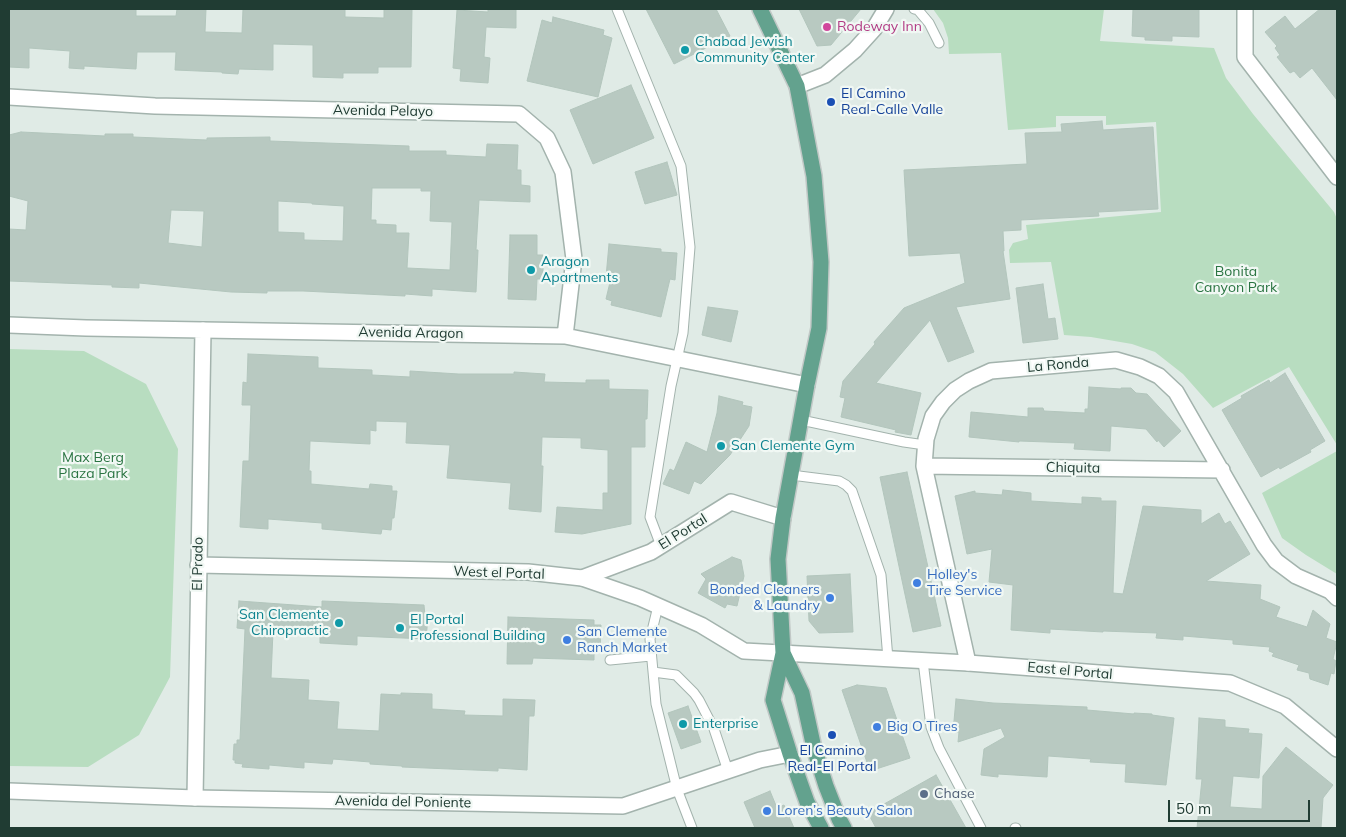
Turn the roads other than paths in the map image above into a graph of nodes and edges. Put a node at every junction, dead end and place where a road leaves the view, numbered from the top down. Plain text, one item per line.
1 (617, 9) edge
2 (760, 9) edge
3 (886, 9) edge
4 (914, 9) edge
5 (1245, 9) edge
6 (939, 43) dead end
7 (797, 86) junction
8 (9, 97) edge
9 (1337, 177) edge
10 (9, 325) edge
11 (203, 330) junction
12 (565, 336) junction
13 (677, 358) junction
14 (808, 385) junction
15 (801, 420) junction
16 (925, 444) junction
17 (924, 466) junction
18 (1222, 470) junction
19 (791, 475) junction
20 (783, 518) junction
21 (661, 546) junction
22 (198, 566) junction
23 (582, 578) junction
24 (1337, 598) edge
25 (658, 606) junction
26 (783, 652) junction
27 (651, 656) junction
28 (888, 659) junction
29 (610, 660) dead end
30 (923, 661) junction
31 (968, 663) junction
32 (653, 672) junction
33 (1337, 746) edge
34 (790, 754) junction
35 (728, 771) junction
36 (676, 789) junction
37 (9, 791) edge
38 (195, 798) junction
39 (692, 828) edge
40 (821, 828) edge
41 (844, 828) edge
42 (981, 828) edge

1 - 13 lane
2 - 7 main road
3 - 7 street
4 - 6 lane
5 - 9 street
7 - 14 main road
8 - 12 street, Avenida Pelayo
10 - 11 street, Avenida Aragon
11 - 12 street, Avenida Aragon
11 - 22 street, El Prado
12 - 13 street, Avenida Aragon
13 - 14 street, Avenida Aragon
13 - 21 lane
14 - 15 main road
15 - 16 lane
15 - 19 main road
16 - 17 street, La Ronda
16 - 18 street, La Ronda
17 - 18 street, Chiquita
17 - 31 street, La Ronda
18 - 24 street, La Ronda
19 - 20 main road
19 - 28 lane
20 - 21 street, El Portal
20 - 26 main road
21 - 23 street, El Portal
22 - 23 street, West el Portal
22 - 38 street, El Prado
23 - 25 street, West el Portal
25 - 26 street, West el Portal
25 - 27 lane
26 - 28 street, East el Portal
26 - 34 main road
26 - 41 main road
27 - 29 lane
27 - 32 lane
28 - 30 street, East el Portal
30 - 31 street, East el Portal
30 - 42 lane
31 - 33 street, East el Portal
32 - 35 lane
32 - 36 lane
34 - 35 street, Avenida del Poniente
34 - 40 main road
35 - 36 street, Avenida del Poniente
36 - 38 street, Avenida del Poniente
36 - 39 lane
37 - 38 street, Avenida del Poniente

